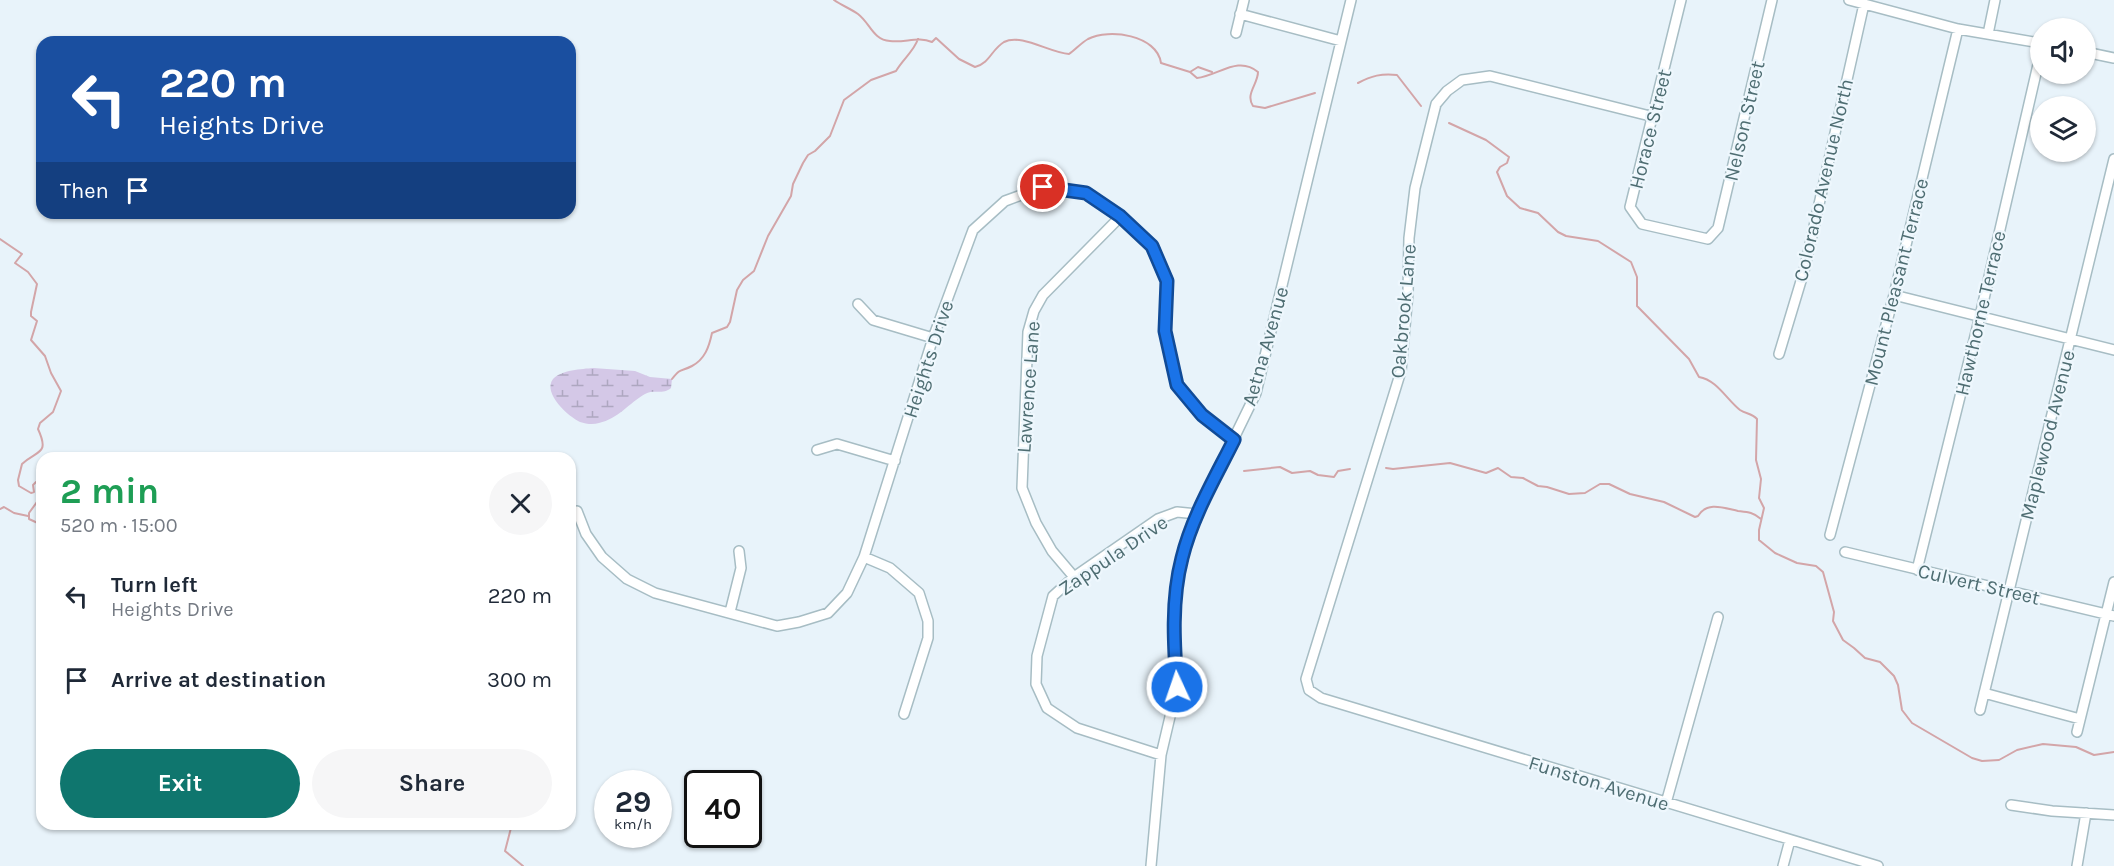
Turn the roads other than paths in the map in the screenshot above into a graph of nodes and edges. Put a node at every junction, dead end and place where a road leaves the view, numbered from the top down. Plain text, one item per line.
1 (1244, 0) edge
2 (1351, 0) edge
3 (1681, 0) edge
4 (1772, 0) edge
5 (1849, 0) edge
6 (1995, 0) edge
7 (1870, 4) edge
8 (1240, 14) junction
9 (1958, 28) junction
10 (1236, 33) dead end
11 (1988, 34) junction
12 (1341, 41) junction
13 (2030, 41) edge
14 (2096, 54) edge
15 (2114, 58) edge
16 (2034, 84) edge
17 (1654, 117) junction
18 (2114, 159) edge
19 (1120, 216) junction
20 (1708, 239) joint
21 (1894, 294) junction
22 (858, 304) dead end
23 (1980, 316) junction
24 (933, 338) junction
25 (2071, 338) junction
26 (2114, 350) edge
27 (1779, 354) dead end
28 (1234, 440) junction
29 (817, 450) dead end
30 (895, 461) junction
31 (577, 511) dead end
32 (1197, 514) junction
33 (1830, 536) dead end
34 (739, 551) dead end
35 (1845, 552) dead end
36 (864, 557) junction
37 (1917, 570) junction
38 (1074, 578) junction
39 (2114, 582) edge
40 (2009, 591) junction
41 (730, 612) junction
42 (2110, 615) edge
43 (1718, 617) dead end
44 (1984, 693) junction
45 (1321, 698) joint
46 (1980, 710) dead end
47 (904, 714) dead end
48 (2080, 719) junction
49 (2077, 732) dead end
50 (1161, 755) junction
51 (1666, 803) junction
52 (2011, 805) dead end
53 (2086, 813) junction
54 (2114, 814) edge
55 (1790, 840) junction
56 (1151, 866) edge
57 (1783, 866) edge
58 (1878, 866) edge
59 (2077, 866) edge

1 - 8 street
2 - 12 street, Aetna Avenue
3 - 17 street, Horace Street
4 - 20 street, Nelson Street
5 - 7 street
6 - 11 street
7 - 9 street
7 - 27 street, Colorado Avenue North
8 - 10 street
8 - 12 street
9 - 11 street
9 - 21 street, Mount Pleasant Terrace
11 - 13 street
12 - 28 street, Aetna Avenue
14 - 15 street
16 - 23 street, Hawthorne Terrace
17 - 20 street, Horace Street
17 - 45 street, Oakbrook Lane
18 - 25 street, Maplewood Avenue
19 - 24 street, Heights Drive
19 - 28 street, Heights Drive
19 - 38 street, Lawrence Lane
21 - 23 street
21 - 33 street, Mount Pleasant Terrace
22 - 24 street
23 - 25 street
23 - 37 street, Hawthorne Terrace
24 - 30 street, Heights Drive
25 - 26 street
25 - 40 street, Maplewood Avenue
28 - 32 street, Aetna Avenue
29 - 30 street
30 - 36 street, Heights Drive
31 - 41 street, Heights Drive
32 - 38 street, Zappula Drive
32 - 50 street, Aetna Avenue
34 - 41 street
35 - 37 street, Culvert Street
36 - 41 street, Heights Drive
36 - 47 street
37 - 40 street, Culvert Street
38 - 50 street, Zappula Drive
39 - 42 street
40 - 42 street, Culvert Street
40 - 44 street, Maplewood Avenue
42 - 48 street
43 - 51 street
44 - 46 street, Maplewood Avenue
44 - 48 street
45 - 51 street, Funston Avenue
48 - 49 street
50 - 56 street, Aetna Avenue
51 - 55 street, Funston Avenue
52 - 53 street
53 - 54 street
53 - 59 street
55 - 57 street
55 - 58 street, Funston Avenue

